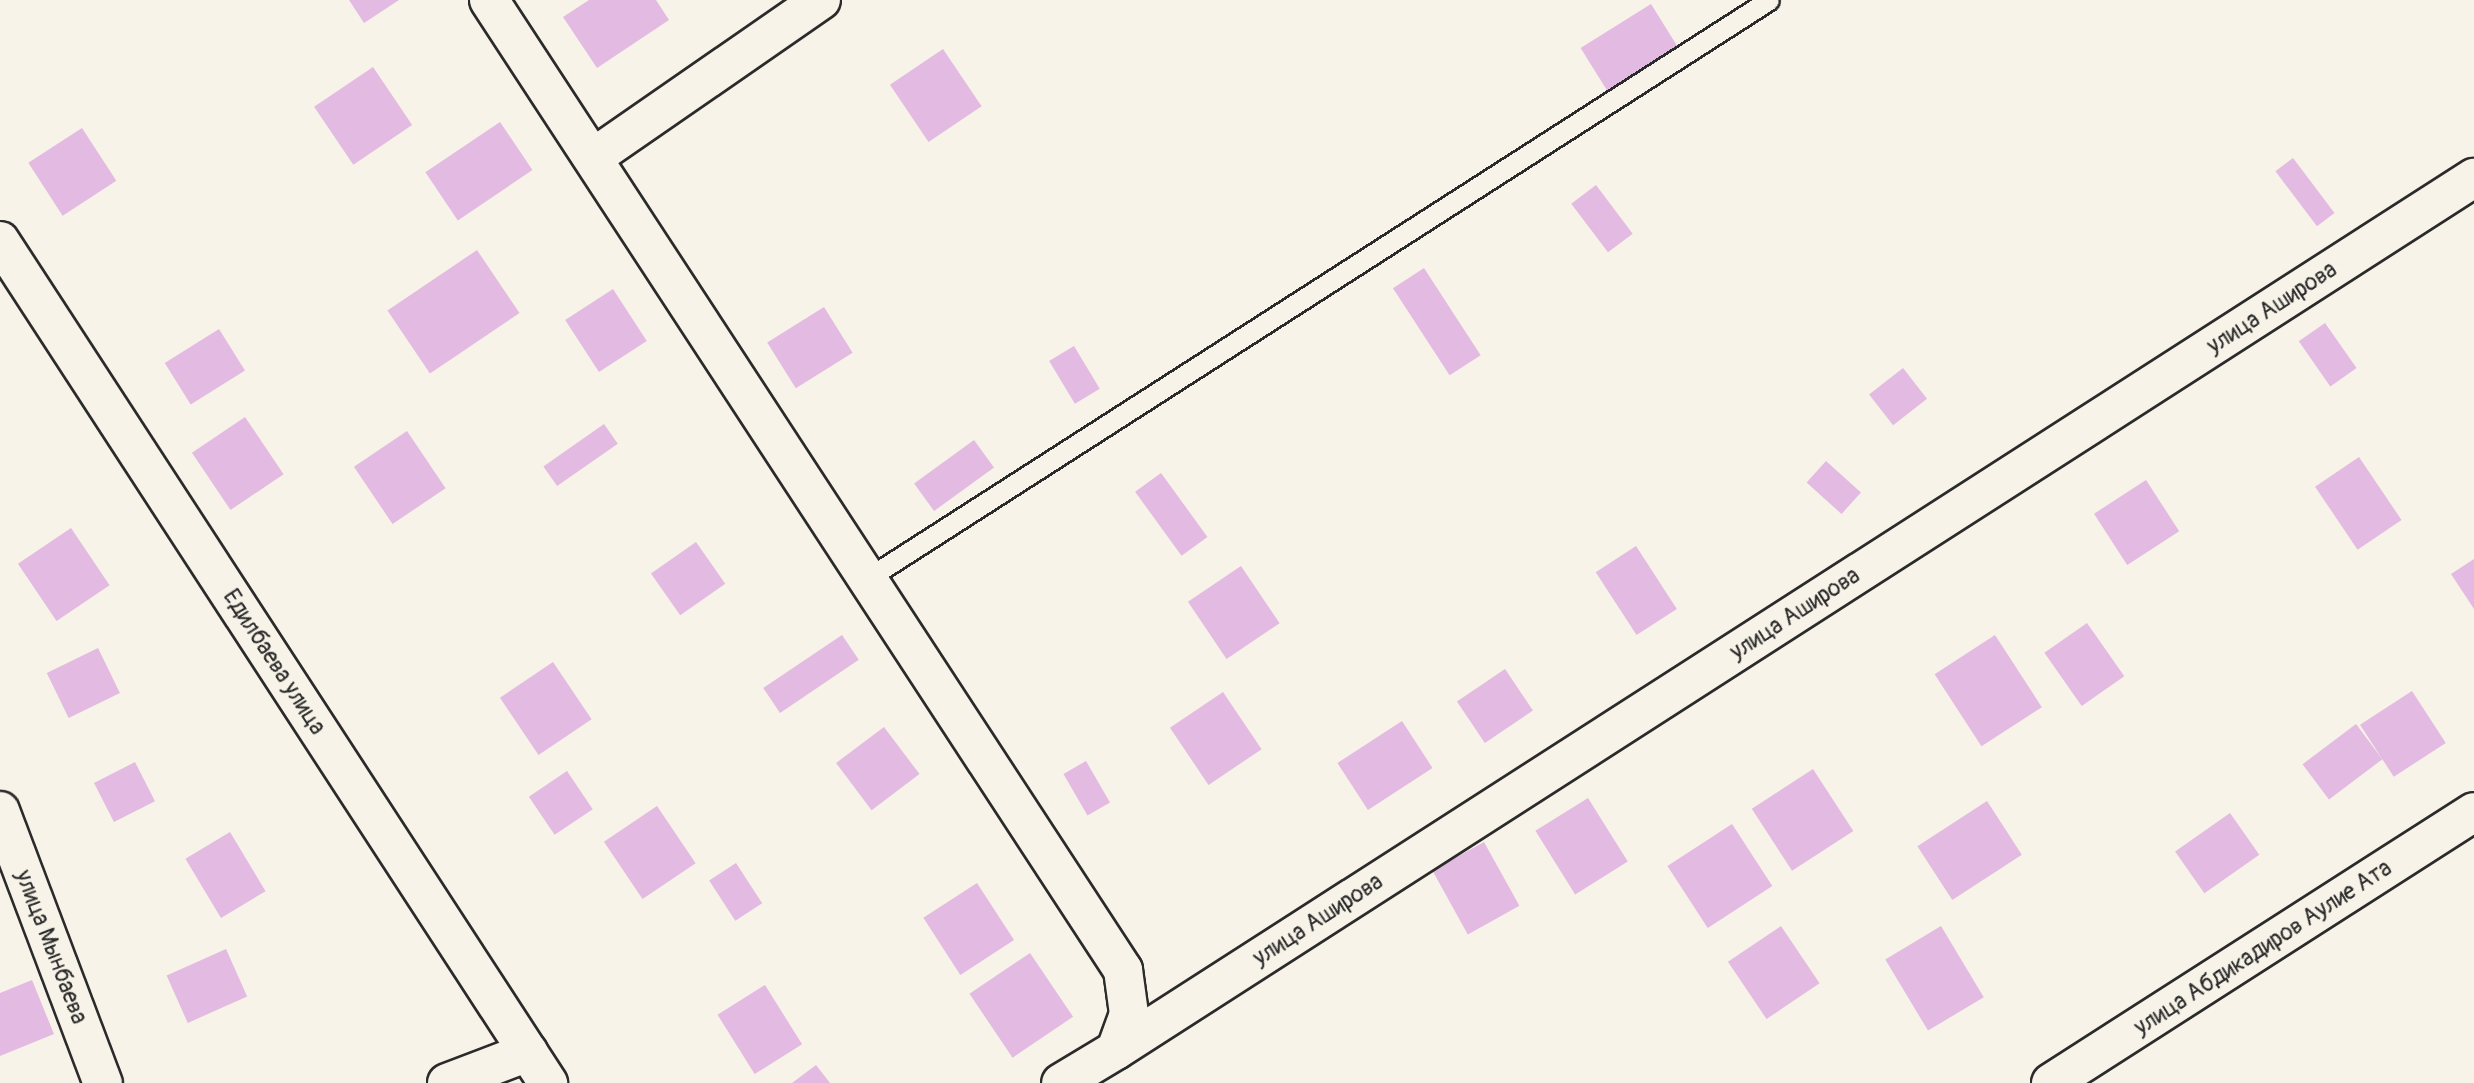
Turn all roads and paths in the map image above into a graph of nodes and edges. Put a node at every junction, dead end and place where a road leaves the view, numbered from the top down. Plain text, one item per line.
1 (489, 0) edge
2 (821, 0) edge
3 (1769, 0) edge
4 (594, 157) junction
5 (2474, 178) edge
6 (0, 241) edge
7 (868, 578) junction
8 (0, 811) edge
9 (2474, 812) edge
10 (1116, 1050) junction
11 (528, 1052) junction
12 (94, 1080) edge
13 (447, 1083) edge
14 (548, 1083) edge
15 (1061, 1083) edge
16 (2051, 1083) edge

1 - 4 street
2 - 4 street
3 - 7 lane
4 - 7 street
5 - 10 street, улица Аширова
6 - 11 street, Едилбаева улица
7 - 10 street
8 - 12 street, улица Мынбаева
9 - 16 street, улица Абдикадиров Аулие Ата
10 - 15 street, улица Аширова
11 - 13 street
11 - 14 street, Едилбаева улица

